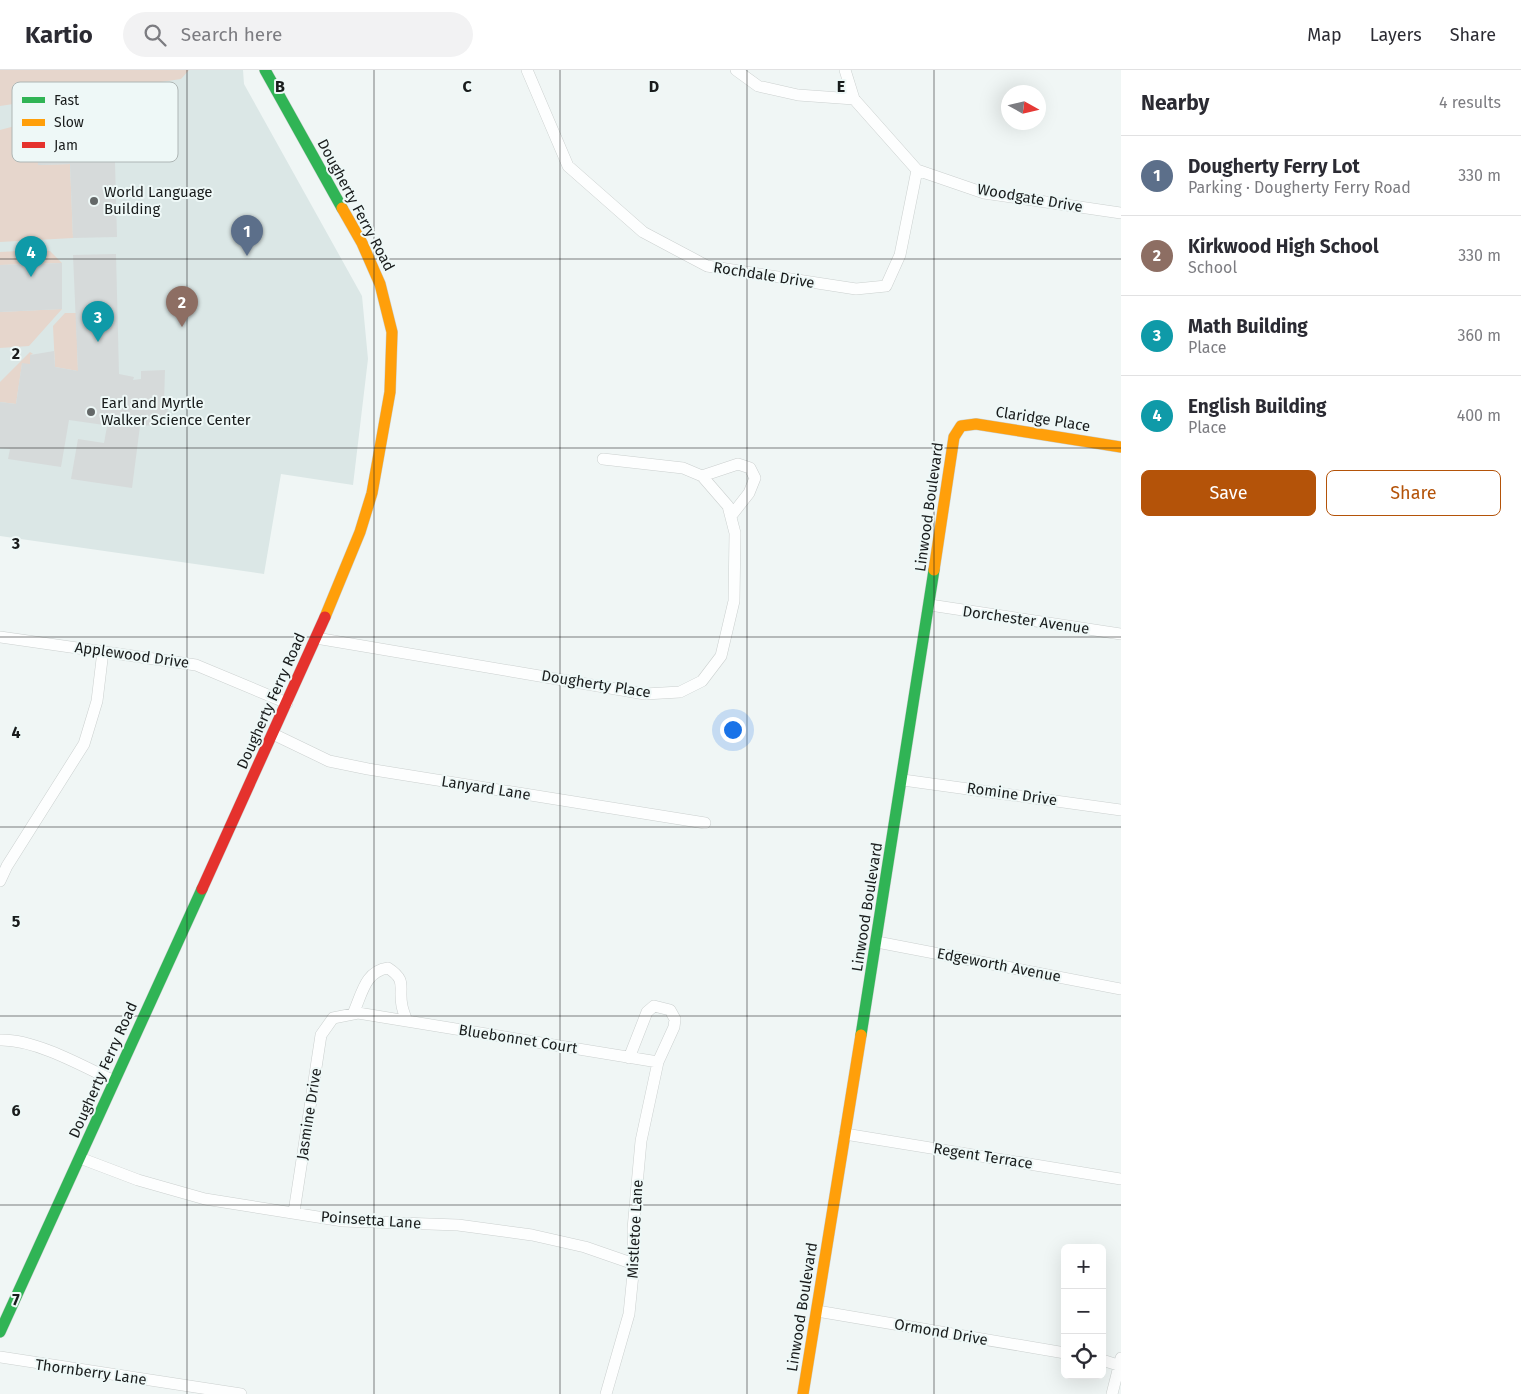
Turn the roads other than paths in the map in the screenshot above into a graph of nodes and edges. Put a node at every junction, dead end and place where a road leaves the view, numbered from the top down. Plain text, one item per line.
1 (265, 70) edge
2 (527, 70) edge
3 (736, 70) edge
4 (845, 70) edge
5 (854, 99) junction
6 (917, 170) junction
7 (1121, 213) edge
8 (960, 426) joint
9 (1121, 447) edge
10 (603, 459) dead end
11 (702, 476) junction
12 (731, 516) junction
13 (930, 606) junction
14 (1121, 634) edge
15 (0, 636) edge
16 (316, 638) junction
17 (103, 651) junction
18 (287, 702) junction
19 (273, 734) junction
20 (903, 780) junction
21 (1121, 810) edge
22 (706, 822) dead end
23 (3, 864) edge
24 (0, 881) edge
25 (877, 942) junction
26 (1121, 989) edge
27 (354, 1014) junction
28 (333, 1018) joint
29 (407, 1021) junction
30 (0, 1040) edge
31 (629, 1058) junction
32 (658, 1062) junction
33 (114, 1082) junction
34 (845, 1134) junction
35 (80, 1158) junction
36 (1121, 1180) edge
37 (294, 1212) junction
38 (634, 1264) junction
39 (816, 1311) junction
40 (0, 1332) edge
41 (1061, 1352) edge
42 (0, 1357) edge
43 (1106, 1361) edge
44 (1120, 1363) edge
45 (241, 1394) edge
46 (606, 1394) edge
47 (803, 1394) edge
48 (1112, 1394) edge

1 - 16 main road, Dougherty Ferry Road
2 - 6 street, Rochdale Drive
3 - 5 street
4 - 5 street
5 - 6 street, Woodgate Drive
6 - 7 street, Woodgate Drive
8 - 9 main road, Claridge Place
8 - 13 main road, Linwood Boulevard
10 - 11 street, Dougherty Place
11 - 12 street, Dougherty Place
11 - 12 street
12 - 16 street, Dougherty Place
13 - 14 street, Dorchester Avenue
13 - 20 main road, Linwood Boulevard
15 - 17 street, Applewood Drive
16 - 18 main road, Dougherty Ferry Road
17 - 18 street, Applewood Drive
17 - 23 street
18 - 19 main road, Dougherty Ferry Road
19 - 22 street, Lanyard Lane
19 - 33 main road, Dougherty Ferry Road
20 - 21 street, Romine Drive
20 - 25 main road, Linwood Boulevard
23 - 24 street
25 - 26 street, Edgeworth Avenue
25 - 34 main road, Linwood Boulevard
27 - 28 street, Bluebonnet Court
27 - 29 street, Bluebonnet Court
27 - 29 street
28 - 37 street, Jasmine Drive
29 - 31 street, Bluebonnet Court
30 - 33 street
31 - 32 street, Bluebonnet Court
31 - 32 street
32 - 38 street, Mistletoe Lane
33 - 35 main road, Dougherty Ferry Road
34 - 36 street, Regent Terrace
34 - 39 main road, Linwood Boulevard
35 - 37 street, Poinsetta Lane
35 - 40 main road, Dougherty Ferry Road
37 - 38 street, Poinsetta Lane
38 - 46 street, Mistletoe Lane
39 - 41 street, Ormond Drive
39 - 47 main road, Linwood Boulevard
42 - 45 street, Thornberry Lane
43 - 44 street
44 - 48 street

